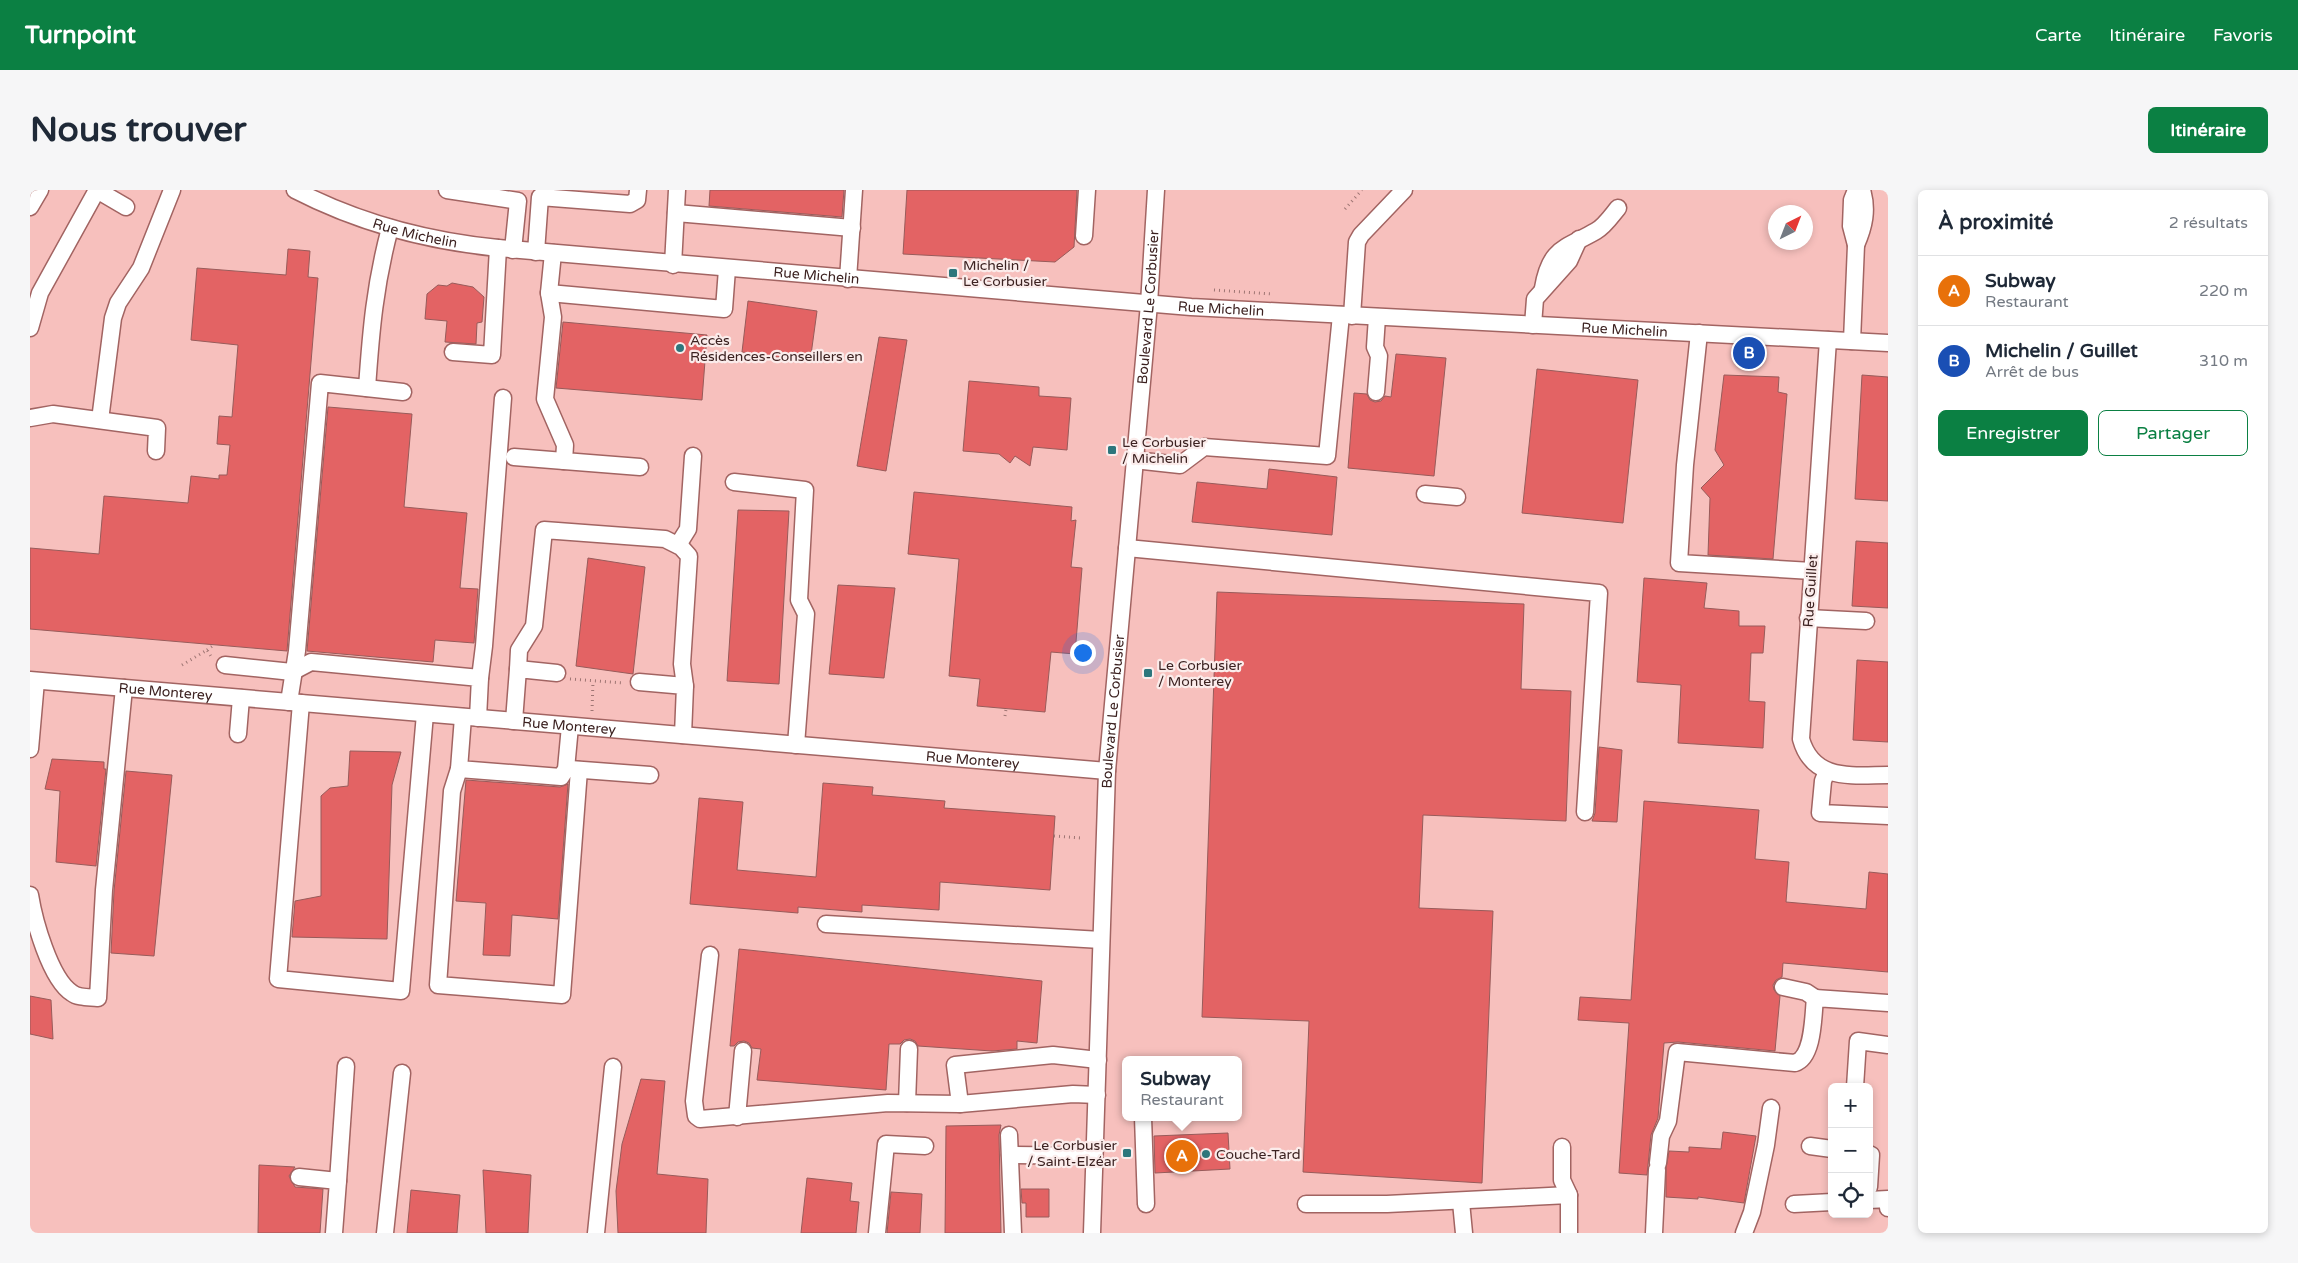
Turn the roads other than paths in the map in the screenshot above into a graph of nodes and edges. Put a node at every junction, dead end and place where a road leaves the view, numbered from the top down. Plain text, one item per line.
1 (40, 190) edge
2 (97, 190) edge
3 (172, 190) edge
4 (295, 190) edge
5 (447, 190) edge
6 (638, 190) edge
7 (677, 190) edge
8 (854, 190) edge
9 (1087, 190) edge
10 (1156, 190) edge
11 (1404, 190) edge
12 (1856, 190) edge
13 (1862, 190) edge
14 (516, 195) edge
15 (30, 207) edge
16 (126, 207) dead end
17 (1618, 208) dead end
18 (676, 213) junction
19 (390, 228) junction
20 (852, 228) junction
21 (1084, 236) dead end
22 (1856, 246) junction
23 (506, 249) junction
24 (536, 252) junction
25 (553, 253) junction
26 (673, 265) junction
27 (728, 269) junction
28 (848, 279) junction
29 (549, 293) junction
30 (33, 302) edge
31 (1149, 304) junction
32 (1346, 315) junction
33 (1377, 317) junction
34 (1533, 325) junction
35 (30, 328) edge
36 (1699, 333) junction
37 (1828, 340) junction
38 (1852, 341) junction
39 (1888, 343) edge
40 (454, 352) dead end
41 (367, 388) junction
42 (403, 392) dead end
43 (1372, 392) dead end
44 (503, 398) dead end
45 (30, 418) edge
46 (100, 420) junction
47 (156, 451) dead end
48 (693, 456) dead end
49 (514, 457) dead end
50 (1134, 460) junction
51 (564, 461) junction
52 (640, 467) dead end
53 (734, 482) dead end
54 (1425, 494) dead end
55 (1457, 497) dead end
56 (678, 545) junction
57 (1127, 548) junction
58 (1812, 571) junction
59 (1808, 618) junction
60 (1866, 621) dead end
61 (224, 666) dead end
62 (518, 669) junction
63 (292, 672) junction
64 (562, 676) road end
65 (480, 678) junction
66 (33, 680) edge
67 (632, 683) road end
68 (684, 686) junction
69 (124, 688) junction
70 (241, 698) junction
71 (295, 703) junction
72 (425, 714) junction
73 (470, 717) junction
74 (514, 721) junction
75 (570, 726) junction
76 (238, 734) dead end
77 (682, 735) junction
78 (796, 745) junction
79 (30, 749) edge
80 (459, 769) junction
81 (573, 769) junction
82 (1827, 771) junction
83 (1107, 772) junction
84 (650, 775) dead end
85 (1888, 775) edge
86 (1585, 812) dead end
87 (1888, 816) edge
88 (30, 895) edge
89 (826, 924) dead end
90 (1101, 940) junction
91 (710, 955) dead end
92 (1783, 987) dead end
93 (1816, 998) junction
94 (1888, 1002) edge
95 (1888, 1044) edge
96 (909, 1049) dead end
97 (743, 1051) dead end
98 (1098, 1060) junction
99 (346, 1066) dead end
100 (613, 1067) dead end
101 (402, 1073) dead end
102 (1855, 1083) edge
103 (1097, 1095) junction
104 (907, 1104) junction
105 (960, 1104) junction
106 (1771, 1108) dead end
107 (737, 1117) junction
108 (1142, 1121) edge
109 (1009, 1135) dead end
110 (925, 1146) dead end
111 (1810, 1146) dead end
112 (1562, 1147) dead end
113 (1828, 1148) edge
114 (1010, 1155) junction
115 (1094, 1156) junction
116 (299, 1177) dead end
117 (338, 1181) junction
118 (1569, 1195) junction
119 (1888, 1199) edge
120 (1873, 1200) edge
121 (1461, 1202) junction
122 (1828, 1202) edge
123 (1146, 1204) dead end
124 (1306, 1204) dead end
125 (1794, 1204) dead end
126 (1888, 1208) edge
127 (334, 1233) edge
128 (385, 1233) edge
129 (596, 1233) edge
130 (878, 1233) edge
131 (1013, 1233) edge
132 (1092, 1233) edge
133 (1464, 1233) edge
134 (1569, 1233) edge
135 (1654, 1233) edge
136 (1744, 1233) edge

1 - 15 street
2 - 16 street
2 - 30 street
3 - 46 street
4 - 19 street, Rue Michelin
5 - 14 street
6 - 24 street
7 - 18 street
8 - 20 street
9 - 21 street
10 - 31 street, Boulevard Le Corbusier
11 - 32 street
12 - 22 street
13 - 22 street
14 - 23 street
17 - 34 street
18 - 20 street
18 - 26 street
19 - 23 street, Rue Michelin
19 - 41 street
20 - 28 street
22 - 38 street
23 - 24 street, Rue Michelin
23 - 40 street
24 - 25 street, Rue Michelin
25 - 26 street, Rue Michelin
25 - 29 street
26 - 27 street, Rue Michelin
27 - 28 street, Rue Michelin
27 - 29 street
28 - 31 street, Rue Michelin
29 - 51 street
30 - 35 street
31 - 32 street, Rue Michelin
31 - 50 street, Boulevard Le Corbusier
32 - 33 street, Rue Michelin
32 - 50 street
33 - 34 street, Rue Michelin
33 - 43 street
34 - 36 street, Rue Michelin
36 - 37 street, Rue Michelin
36 - 58 street
37 - 38 street, Rue Michelin
37 - 58 street, Rue Guillet
38 - 39 street, Rue Michelin
41 - 42 street
41 - 63 street
44 - 65 street
45 - 46 street
46 - 47 street
48 - 56 street
49 - 51 street
50 - 57 street, Boulevard Le Corbusier
51 - 52 street
53 - 78 street
54 - 55 street
56 - 62 street
56 - 68 street
57 - 83 street, Boulevard Le Corbusier
57 - 86 street
58 - 59 street, Rue Guillet
59 - 60 street
59 - 82 street, Rue Guillet
61 - 63 street
62 - 64 street
62 - 74 street
63 - 65 street
63 - 71 street
65 - 73 street
66 - 69 street, Rue Monterey
66 - 79 street
67 - 68 street
68 - 77 street
69 - 70 street, Rue Monterey
69 - 88 street
70 - 71 street, Rue Monterey
70 - 76 street
71 - 72 street, Rue Monterey
71 - 72 street
72 - 73 street, Rue Monterey
73 - 74 street, Rue Monterey
73 - 80 street
74 - 75 street, Rue Monterey
75 - 77 street, Rue Monterey
75 - 81 street
77 - 78 street, Rue Monterey
78 - 83 street, Rue Monterey
80 - 81 street
80 - 81 street
81 - 84 street
82 - 85 street, Rue Guillet
82 - 87 street
83 - 90 street, Boulevard Le Corbusier
89 - 90 street
90 - 98 street, Boulevard Le Corbusier
91 - 107 street
92 - 93 street
93 - 94 street
93 - 135 street
95 - 102 street
96 - 104 street
97 - 107 street
98 - 103 street, Boulevard Le Corbusier
98 - 105 street
99 - 117 street
100 - 129 street
101 - 128 street
103 - 105 street
103 - 115 street, Boulevard Le Corbusier
104 - 105 street
104 - 107 street
106 - 136 street
108 - 123 street
109 - 114 street
110 - 130 street
111 - 113 street
112 - 118 street
114 - 115 street
114 - 131 street
115 - 132 street, Boulevard Le Corbusier
116 - 117 street
117 - 127 street
118 - 121 street
118 - 134 street
119 - 120 street
119 - 126 street
121 - 124 street
121 - 133 street
122 - 125 street

